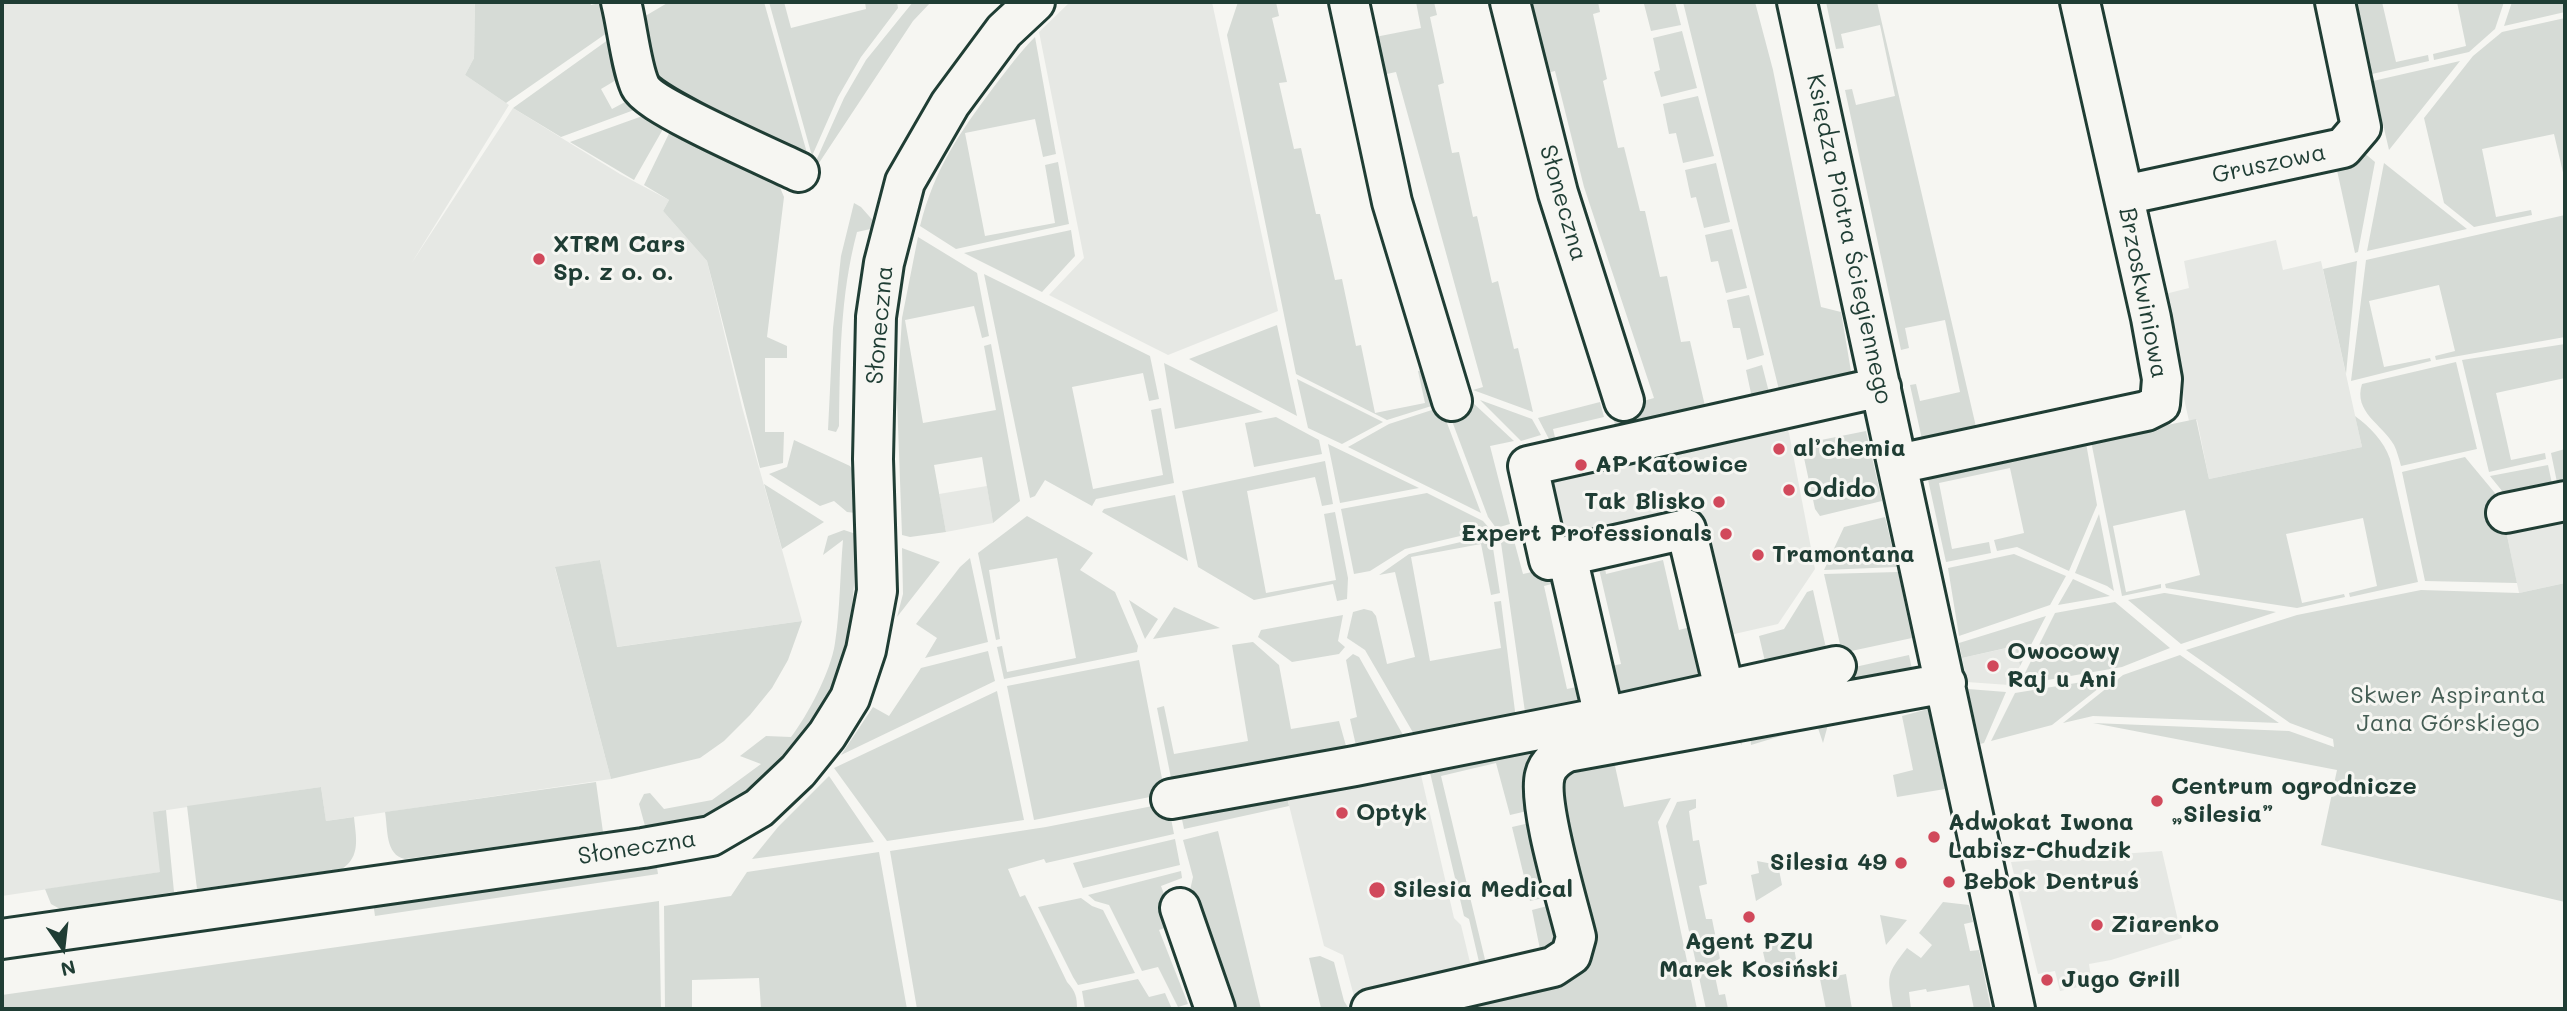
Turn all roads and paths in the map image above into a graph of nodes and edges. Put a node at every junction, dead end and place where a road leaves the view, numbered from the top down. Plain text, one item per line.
1 (621, 2) edge
2 (1035, 2) edge
3 (1349, 2) edge
4 (1510, 2) edge
5 (1797, 2) edge
6 (2080, 2) edge
7 (2335, 2) edge
8 (799, 172) dead end
9 (2124, 195) junction
10 (1881, 387) junction
11 (1452, 401) dead end
12 (1624, 401) dead end
13 (1898, 464) junction
14 (2565, 501) edge
15 (2506, 513) dead end
16 (1567, 556) junction
17 (1836, 666) dead end
18 (1946, 683) junction
19 (1729, 706) junction
20 (1604, 717) junction
21 (1171, 799) dead end
22 (1180, 908) dead end
23 (2, 939) edge
24 (1215, 1009) edge
25 (1371, 1009) edge
26 (2015, 1009) edge

1 - 8 street
2 - 23 street, Słoneczna
3 - 11 street
4 - 12 street, Słoneczna
5 - 10 street, Księdza Piotra Ściegiennego
6 - 9 street, Brzoskwiniowa
7 - 9 street, Gruszowa
9 - 13 street, Brzoskwiniowa
10 - 13 street, Księdza Piotra Ściegiennego
10 - 16 street
13 - 18 street, Księdza Piotra Ściegiennego
14 - 15 street
16 - 19 street
16 - 20 street
17 - 19 street
18 - 19 street
18 - 26 street, Księdza Piotra Ściegiennego
19 - 20 street
19 - 25 street
20 - 21 street
22 - 24 street

